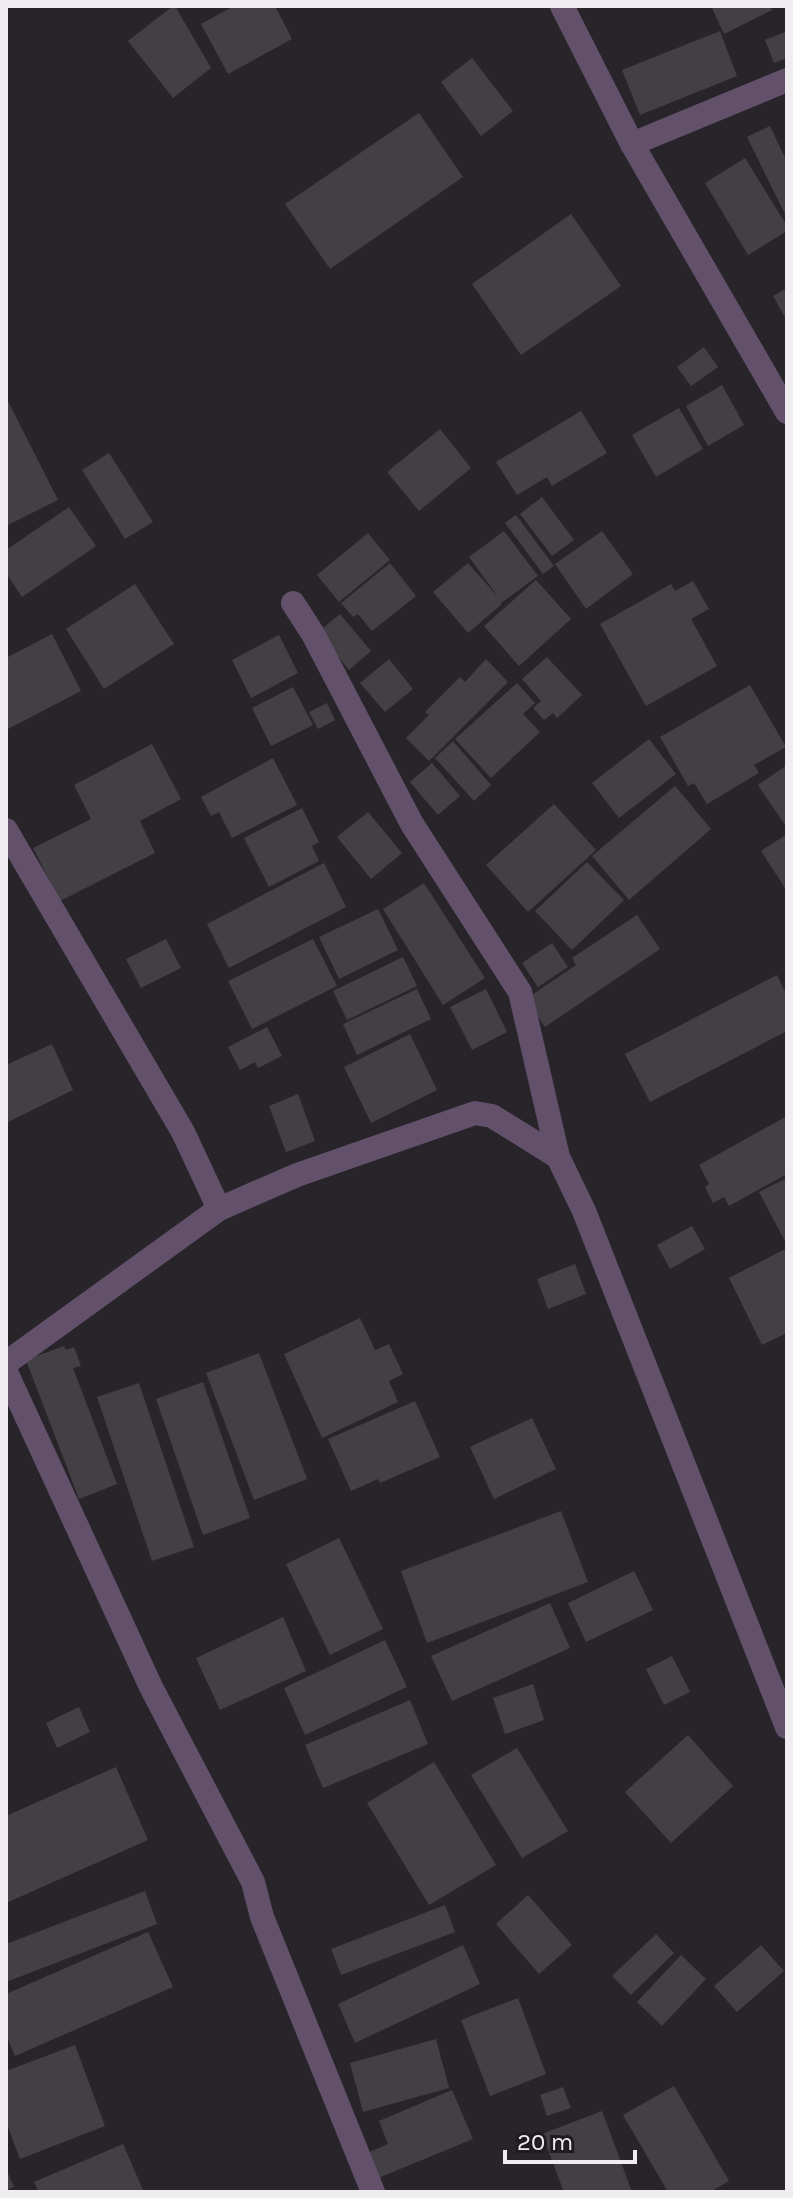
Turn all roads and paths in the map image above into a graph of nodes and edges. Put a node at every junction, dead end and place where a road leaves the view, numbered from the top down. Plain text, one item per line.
1 (562, 6) edge
2 (787, 80) edge
3 (632, 144) junction
4 (787, 412) edge
5 (293, 603) dead end
6 (6, 830) edge
7 (558, 1157) junction
8 (219, 1209) junction
9 (6, 1363) edge
10 (6, 1372) edge
11 (787, 1727) edge
12 (373, 2192) edge

1 - 3 street
2 - 3 street
3 - 4 street
5 - 7 street
6 - 8 street
7 - 8 street
7 - 11 street
8 - 9 street
10 - 12 street

